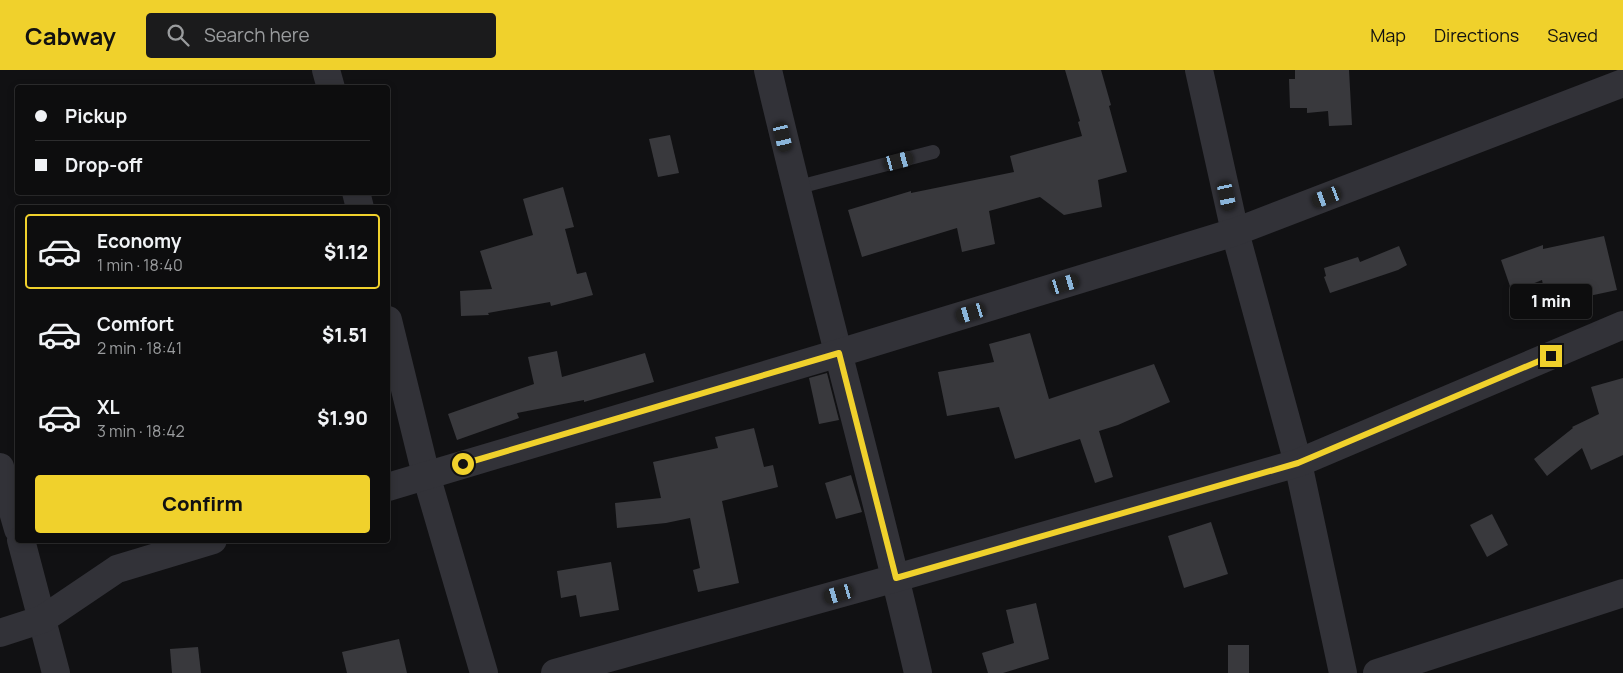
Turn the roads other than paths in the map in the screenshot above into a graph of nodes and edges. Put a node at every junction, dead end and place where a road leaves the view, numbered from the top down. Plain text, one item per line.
1 (326, 70) edge
2 (768, 70) edge
3 (1200, 70) edge
4 (1623, 83) edge
5 (329, 85) edge
6 (933, 152) dead end
7 (795, 188) junction
8 (1235, 232) junction
9 (1623, 326) edge
10 (390, 328) edge
11 (839, 353) junction
12 (1298, 463) junction
13 (0, 467) edge
14 (426, 475) junction
15 (390, 486) edge
16 (15, 519) edge
17 (22, 543) edge
18 (203, 543) edge
19 (896, 578) junction
20 (1623, 593) edge
21 (43, 619) junction
22 (0, 632) edge
23 (56, 673) edge
24 (484, 673) edge
25 (556, 673) edge
26 (918, 673) edge
27 (1343, 673) edge
28 (1377, 673) edge

1 - 5 street
2 - 7 street
3 - 8 street
4 - 8 street
6 - 7 lane
7 - 11 street
8 - 11 street
8 - 12 street
9 - 12 street
10 - 14 street
11 - 14 street
11 - 19 street
12 - 19 street
12 - 27 street
13 - 16 street
14 - 15 street
14 - 24 street
17 - 21 street
18 - 21 street
19 - 25 street
19 - 26 street
20 - 28 street
21 - 22 street
21 - 23 street

